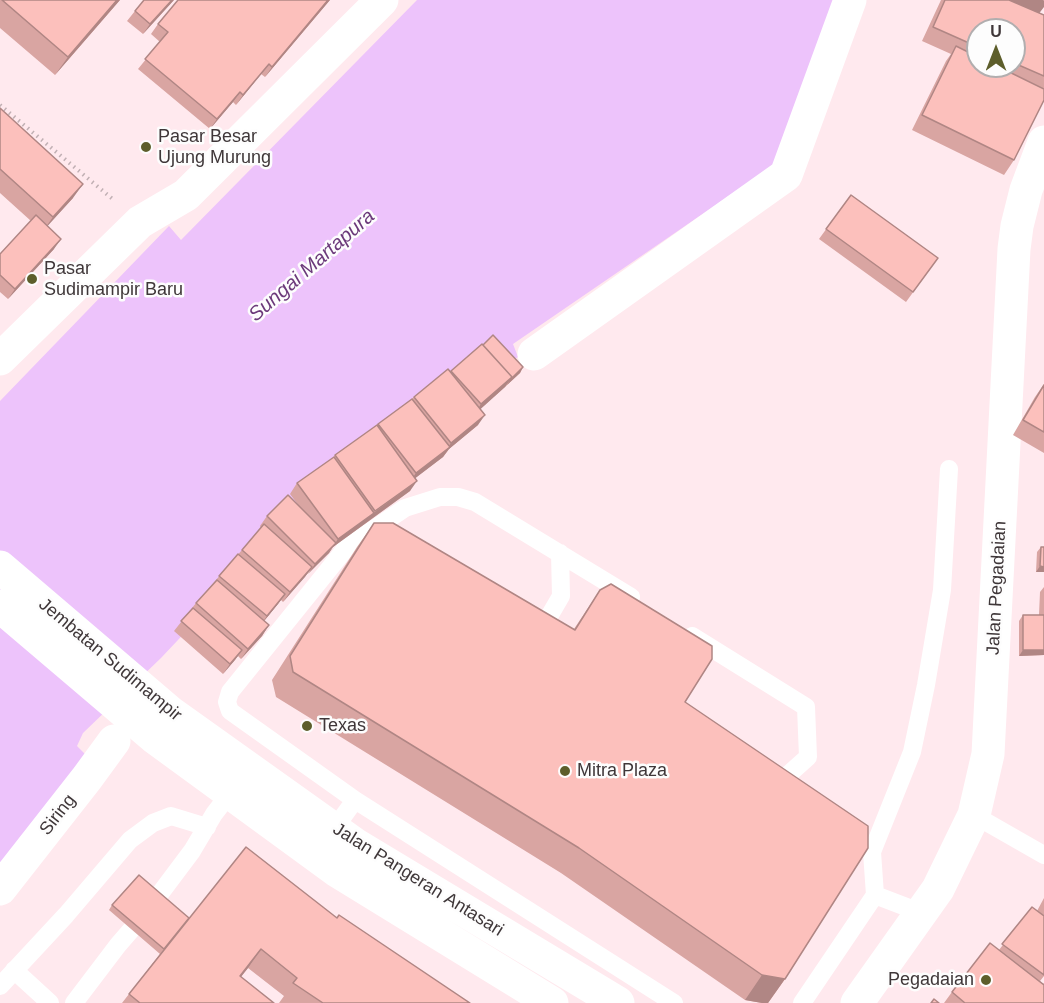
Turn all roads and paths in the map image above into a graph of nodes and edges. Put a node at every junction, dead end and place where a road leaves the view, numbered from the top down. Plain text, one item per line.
1 (382, 0) edge
2 (850, 0) edge
3 (0, 105) edge
4 (1044, 142) edge
5 (140, 222) junction
6 (534, 354) dead end
7 (0, 359) edge
8 (949, 469) dead end
9 (382, 523) junction
10 (402, 536) edge
11 (560, 553) junction
12 (0, 567) edge
13 (0, 606) edge
14 (648, 608) edge
15 (678, 627) edge
16 (541, 630) edge
17 (114, 741) dead end
18 (761, 771) edge
19 (227, 772) junction
20 (779, 783) junction
21 (798, 797) edge
22 (355, 800) junction
23 (974, 815) junction
24 (835, 824) edge
25 (207, 827) junction
26 (345, 837) junction
27 (872, 852) junction
28 (1044, 855) edge
29 (337, 871) junction
30 (0, 889) edge
31 (875, 895) junction
32 (922, 913) junction
33 (15, 970) junction
34 (0, 986) edge
35 (50, 1003) edge
36 (74, 1003) edge
37 (552, 1003) edge
38 (618, 1003) edge
39 (674, 1003) edge
40 (802, 1003) edge
41 (857, 1003) edge

1 - 5 main road
2 - 6 main road
3 - 5 path
4 - 23 main road, Jalan Pegadaian
5 - 7 main road
8 - 27 lane
9 - 10 lane
9 - 11 lane
9 - 22 lane
11 - 14 lane
11 - 16 lane
12 - 19 main road, Jembatan Sudimampir
13 - 19 main road, Jembatan Sudimampir
15 - 20 lane
17 - 30 main road, Siring
18 - 20 lane
19 - 25 lane
19 - 26 main road, Jalan Pangeran Antasari
19 - 29 main road, Jalan Pangeran Antasari
20 - 21 lane
22 - 26 lane
22 - 39 lane
23 - 28 lane
23 - 32 main road, Jalan Pegadaian
24 - 27 lane
25 - 33 lane
25 - 36 lane
26 - 29 main road
26 - 38 main road, Jalan Pangeran Antasari
27 - 31 lane
29 - 37 main road, Jalan Pangeran Antasari
31 - 32 lane
31 - 40 lane
32 - 41 main road, Jalan Pegadaian
33 - 34 lane
33 - 35 lane

